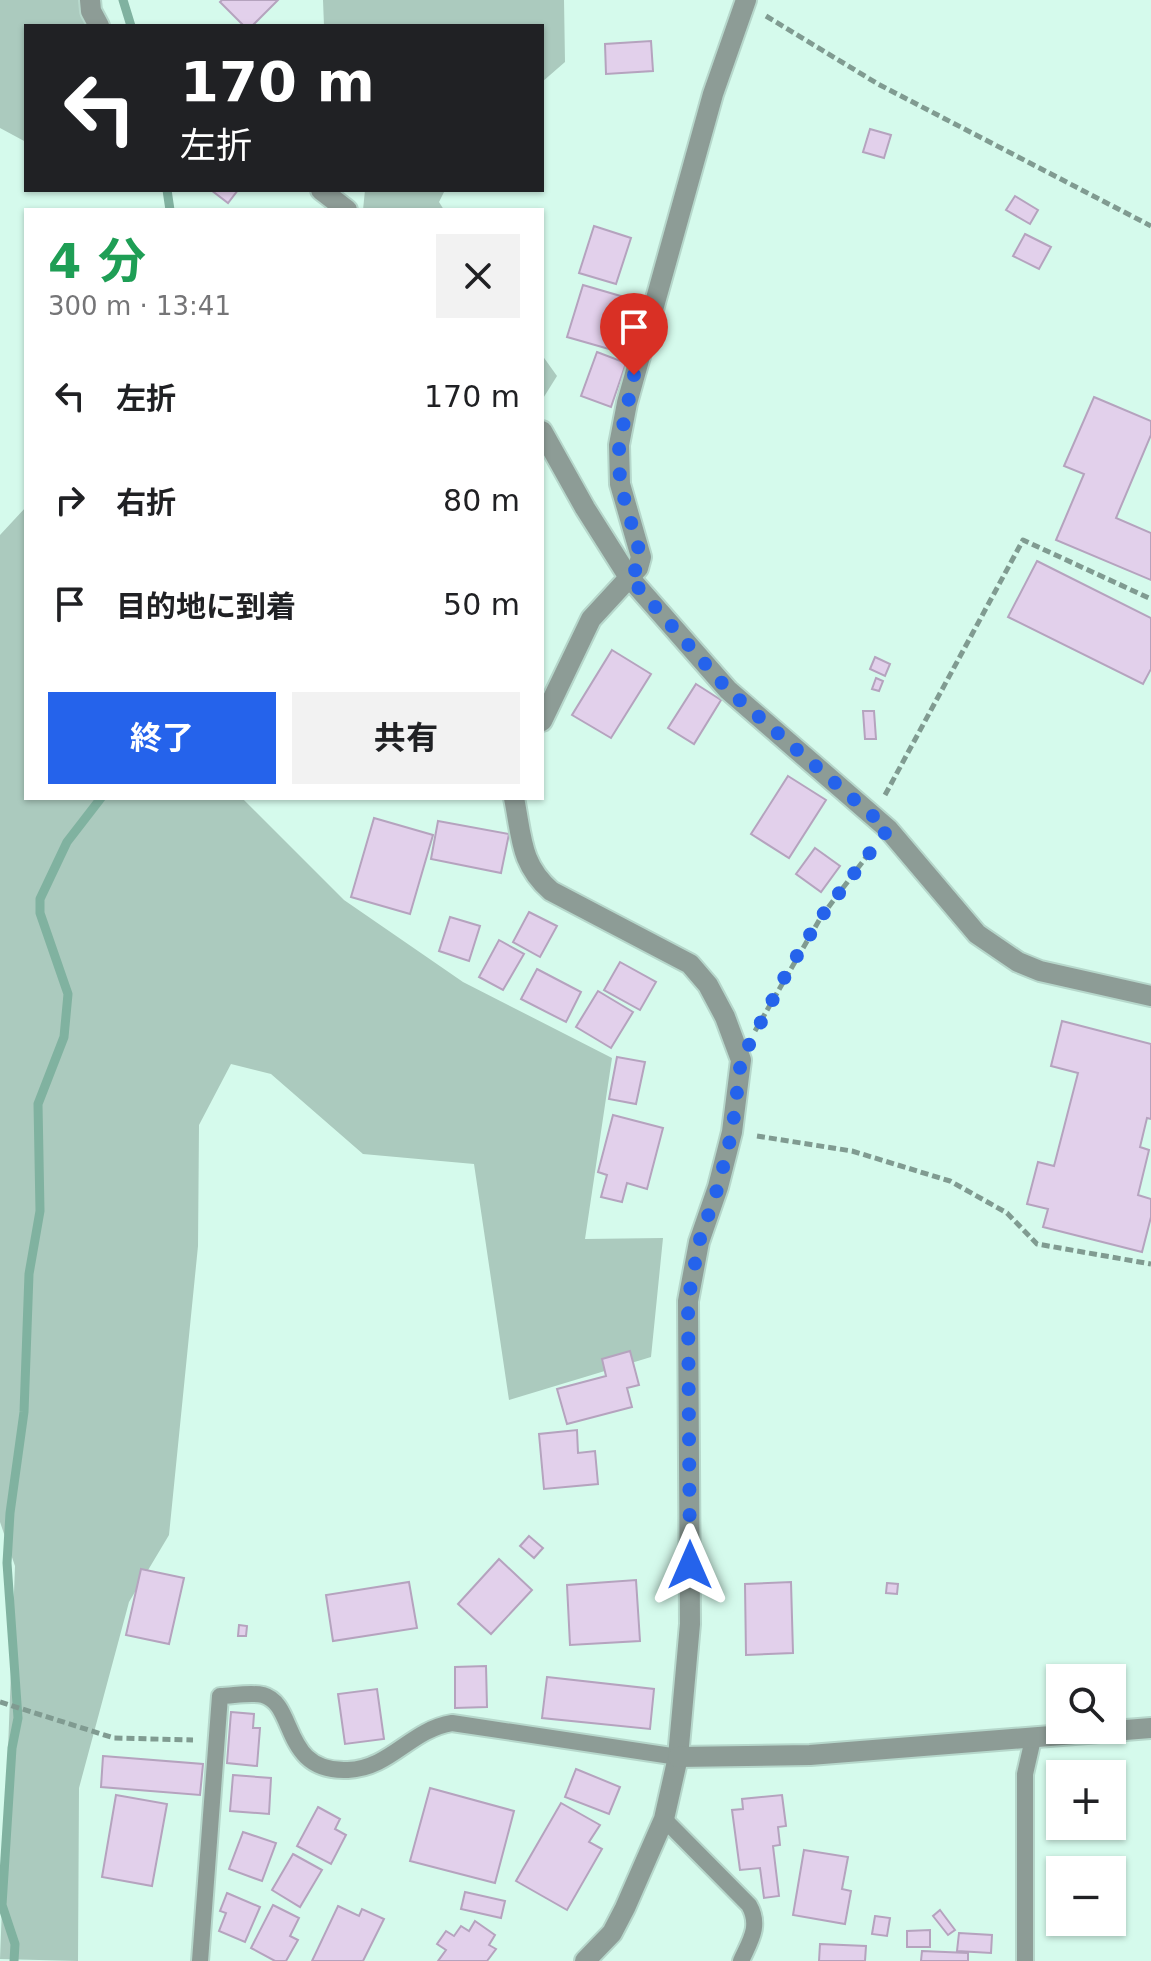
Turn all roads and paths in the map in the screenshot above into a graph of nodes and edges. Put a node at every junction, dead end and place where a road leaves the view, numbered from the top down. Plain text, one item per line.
1 (90, 0) edge
2 (746, 1) edge
3 (98, 24) edge
4 (324, 192) edge
5 (344, 208) edge
6 (1151, 226) edge
7 (544, 435) edge
8 (628, 576) junction
9 (1151, 599) edge
10 (544, 717) edge
11 (514, 800) edge
12 (888, 829) junction
13 (1151, 996) edge
14 (741, 1060) junction
15 (732, 1132) junction
16 (1151, 1264) edge
17 (1, 1702) edge
18 (1151, 1728) edge
19 (1033, 1739) junction
20 (217, 1742) junction
21 (678, 1757) junction
22 (664, 1819) junction
23 (200, 1961) edge
24 (585, 1961) edge
25 (741, 1961) edge
26 (1025, 1961) edge

1 - 3 street
2 - 6 path
2 - 8 street
4 - 5 street
7 - 8 street
8 - 10 street
8 - 12 street
9 - 12 path
11 - 14 street
12 - 13 street
12 - 14 path
14 - 15 street
15 - 16 path
15 - 21 street
17 - 20 path
18 - 19 street
19 - 21 street
19 - 26 lane
20 - 21 lane
20 - 23 lane
21 - 22 street
22 - 24 street
22 - 25 lane

